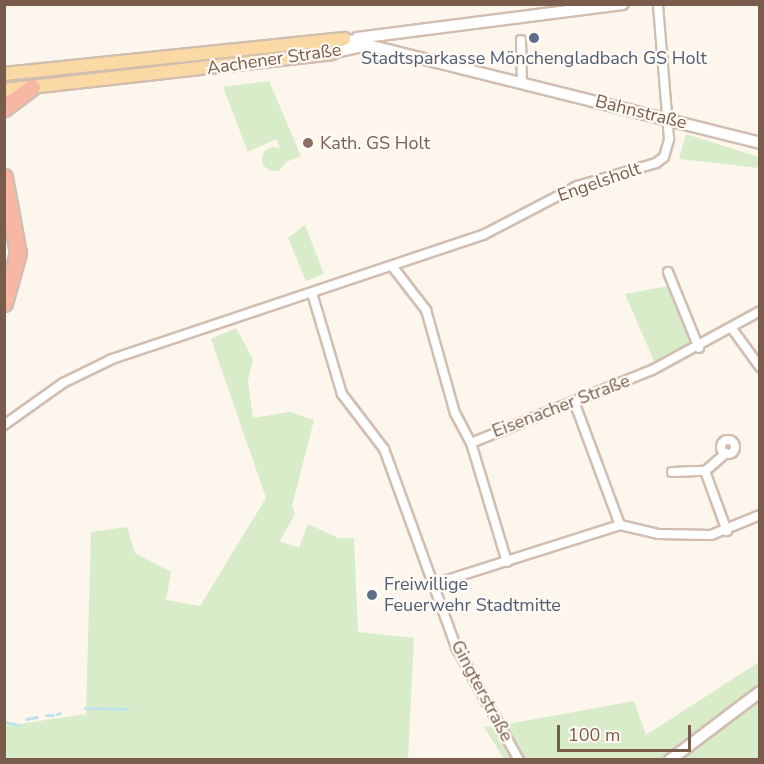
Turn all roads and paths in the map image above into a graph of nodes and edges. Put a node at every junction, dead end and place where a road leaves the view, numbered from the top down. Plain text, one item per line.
1 (623, 4) edge
2 (658, 4) edge
3 (542, 15) junction
4 (344, 39) junction
5 (521, 40) dead end
6 (374, 44) junction
7 (398, 52) junction
8 (332, 53) junction
9 (4, 74) edge
10 (522, 83) junction
11 (32, 87) junction
12 (4, 90) edge
13 (4, 108) edge
14 (666, 117) junction
15 (759, 143) edge
16 (4, 177) edge
17 (392, 266) junction
18 (668, 272) dead end
19 (312, 293) junction
20 (4, 303) edge
21 (759, 311) edge
22 (733, 330) junction
23 (699, 348) junction
24 (759, 367) edge
25 (575, 404) junction
26 (4, 425) edge
27 (471, 443) junction
28 (726, 453) dead end
29 (705, 471) junction
30 (672, 472) dead end
31 (759, 515) edge
32 (620, 525) junction
33 (727, 531) junction
34 (507, 562) junction
35 (431, 585) junction
36 (759, 692) edge
37 (519, 759) edge
38 (670, 759) edge

1 - 3 main road, Aachener Straße
2 - 14 street, Engelsholt
3 - 4 main road, Aachener Straße
3 - 6 main road, Aachener Straße
4 - 6 main road, Bahnstraße
4 - 9 main road, Aachener Straße
5 - 10 street
6 - 7 main road, Bahnstraße
6 - 8 main road, Aachener Straße
7 - 8 main road, Bahnstraße
7 - 10 main road, Bahnstraße
8 - 11 main road, Aachener Straße
10 - 14 main road, Bahnstraße
11 - 12 main road, Aachener Straße
11 - 13 highway
14 - 15 main road, Bahnstraße
14 - 17 street, Engelsholt
16 - 20 highway
17 - 19 street, Engelsholt
17 - 27 street
18 - 23 street
19 - 26 street, Engelsholt
19 - 35 street, Gingterstraße
21 - 22 street, Eisenacher Straße
22 - 23 street, Eisenacher Straße
22 - 24 street
23 - 25 street, Eisenacher Straße
25 - 27 street, Eisenacher Straße
25 - 32 street
27 - 34 street, Eisenacher Straße
28 - 29 street
29 - 30 street
29 - 33 street
31 - 33 street
32 - 33 street
32 - 34 street
34 - 35 street
35 - 37 street, Gingterstraße
36 - 38 main road

